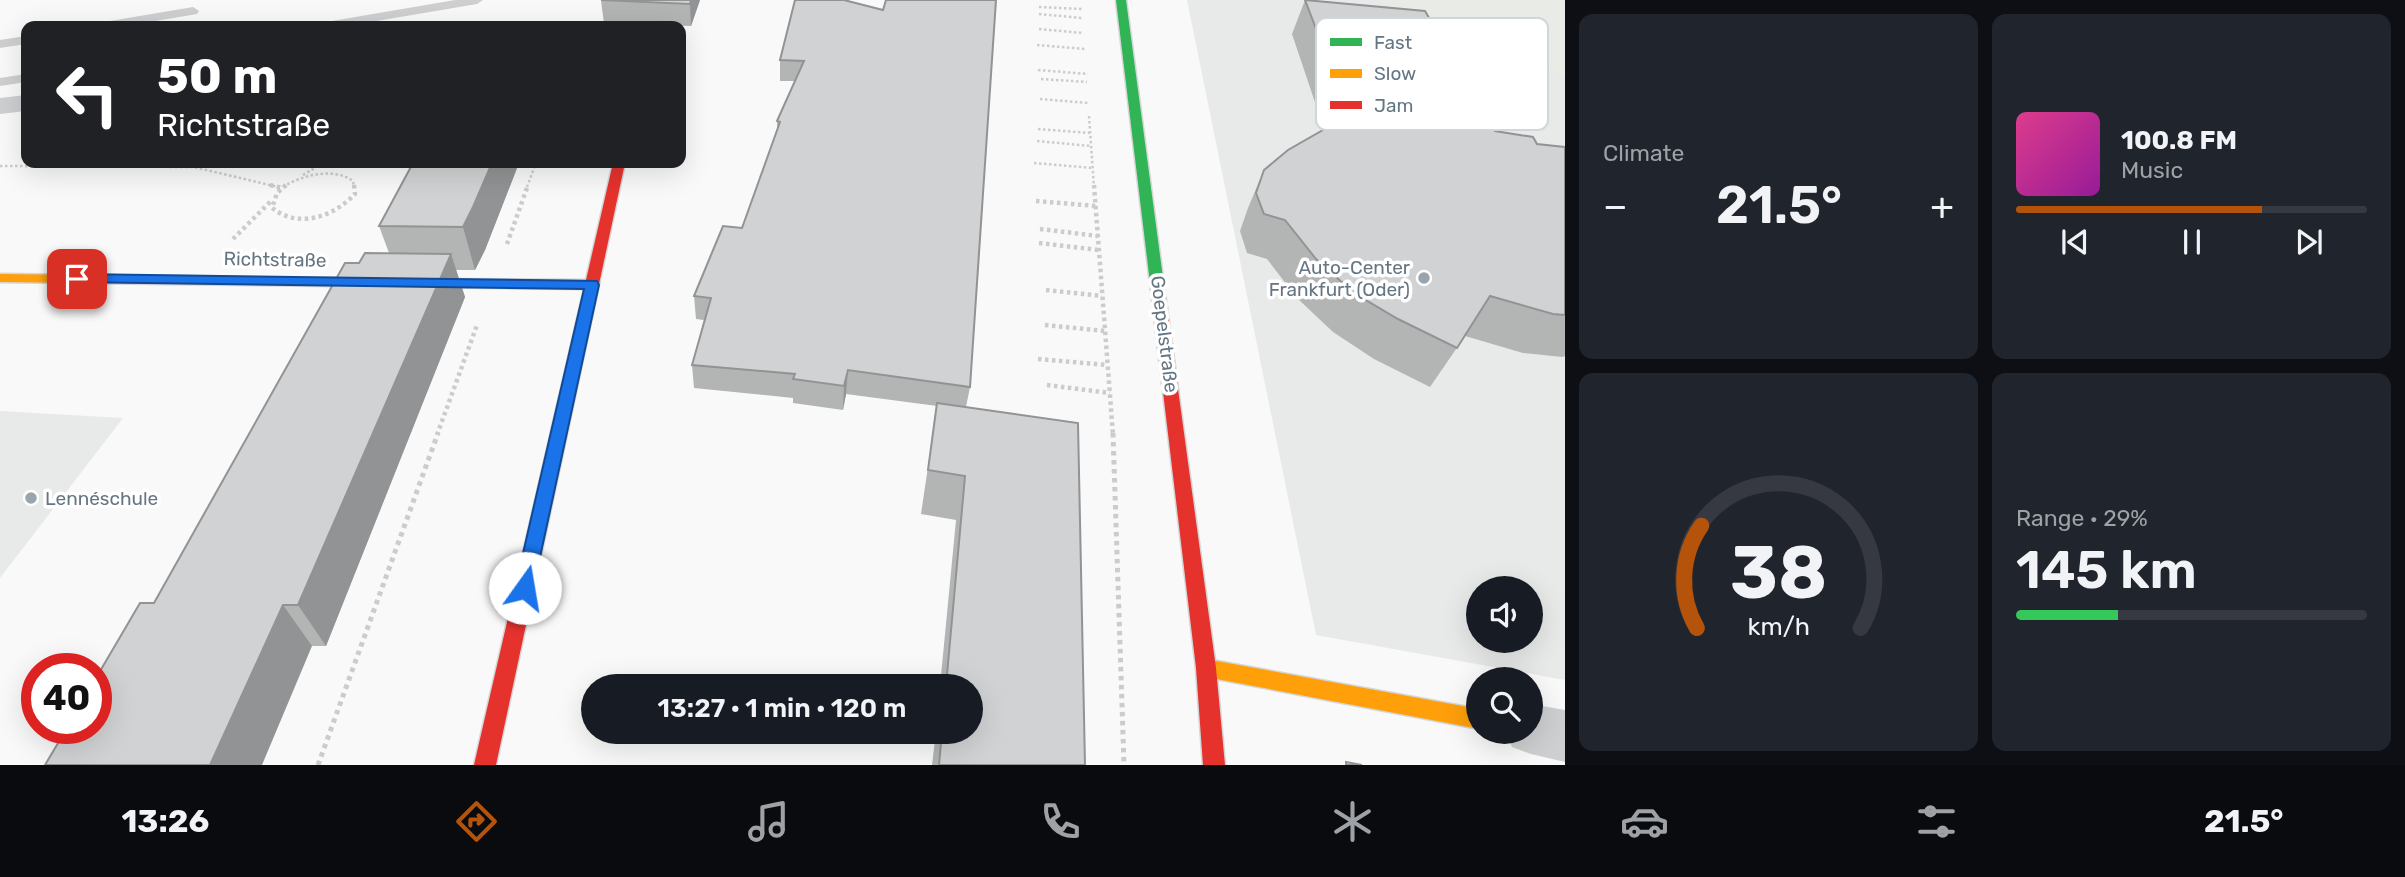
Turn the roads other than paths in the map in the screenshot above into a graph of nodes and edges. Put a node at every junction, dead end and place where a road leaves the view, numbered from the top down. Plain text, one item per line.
1 (477, 0) edge
2 (1121, 0) edge
3 (195, 10) edge
4 (132, 21) edge
5 (355, 21) edge
6 (21, 41) edge
7 (0, 44) edge
8 (21, 79) edge
9 (0, 82) edge
10 (21, 104) edge
11 (0, 106) edge
12 (618, 168) edge
13 (0, 278) edge
14 (592, 285) junction
15 (1206, 668) junction
16 (1466, 717) edge
17 (1543, 731) edge
18 (1565, 736) edge
19 (485, 765) edge
20 (1214, 765) edge

1 - 5 lane
2 - 15 street, Goepelstraße
3 - 4 lane
6 - 7 lane
8 - 9 lane
10 - 11 street
12 - 14 street
13 - 14 street, Richtstraße
14 - 19 street
15 - 16 street
15 - 20 street, Goepelstraße
17 - 18 street

